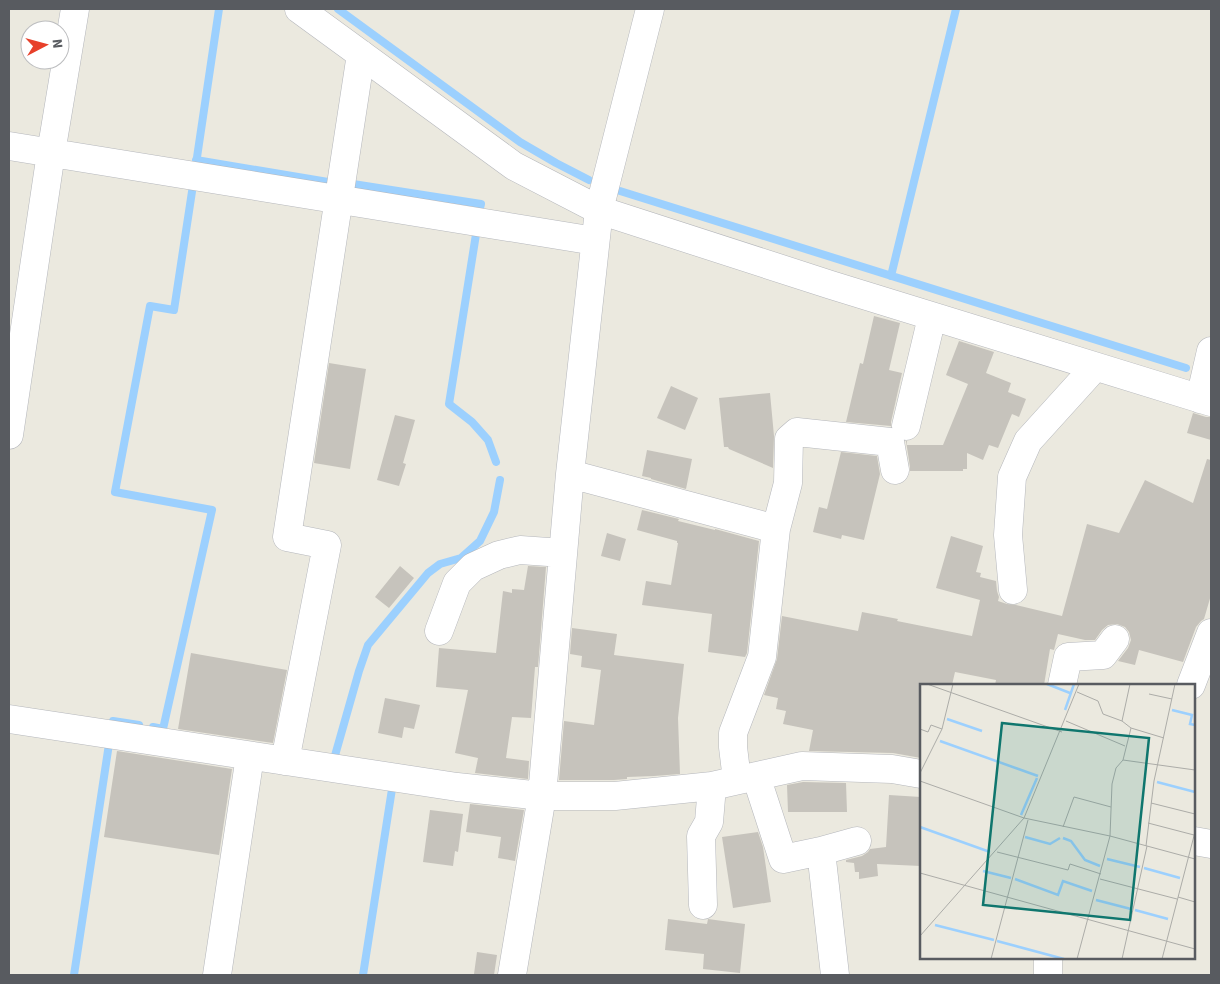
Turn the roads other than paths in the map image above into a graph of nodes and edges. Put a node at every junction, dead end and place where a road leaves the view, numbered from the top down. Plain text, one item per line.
1 (75, 9) edge
2 (299, 9) edge
3 (650, 9) edge
4 (361, 54) junction
5 (9, 146) edge
6 (51, 153) junction
7 (339, 199) junction
8 (599, 210) junction
9 (596, 241) junction
10 (932, 317) junction
11 (1211, 351) edge
12 (1095, 367) junction
13 (1206, 401) edge
14 (906, 426) dead end
15 (9, 436) edge
16 (895, 470) dead end
17 (570, 474) junction
18 (776, 529) junction
19 (563, 553) junction
20 (1013, 590) dead end
21 (439, 631) dead end
22 (1211, 633) edge
23 (1115, 639) dead end
24 (1062, 684) edge
25 (1191, 684) edge
26 (9, 719) edge
27 (250, 756) junction
28 (286, 761) junction
29 (920, 774) edge
30 (735, 781) junction
31 (542, 796) junction
32 (857, 841) dead end
33 (1195, 841) edge
34 (1211, 844) edge
35 (821, 850) junction
36 (703, 904) dead end
37 (1048, 959) edge
38 (217, 975) edge
39 (512, 975) edge
40 (835, 975) edge
41 (1048, 975) edge

1 - 6 street
2 - 4 street
3 - 8 street
4 - 7 street
4 - 8 street
5 - 6 street
6 - 7 street
6 - 15 street
7 - 9 street
7 - 28 street
8 - 9 street
8 - 10 street
9 - 17 street
10 - 12 street
10 - 14 street
11 - 13 street
12 - 13 street
12 - 20 street
16 - 18 street
17 - 18 street
17 - 19 street
18 - 30 street
19 - 21 street
19 - 31 street
22 - 25 street
23 - 24 street
26 - 27 street
27 - 28 street
27 - 38 street
28 - 31 street
29 - 30 street
30 - 31 street
30 - 35 street
30 - 36 street
31 - 39 street
32 - 35 street
33 - 34 street
35 - 40 street
37 - 41 street

